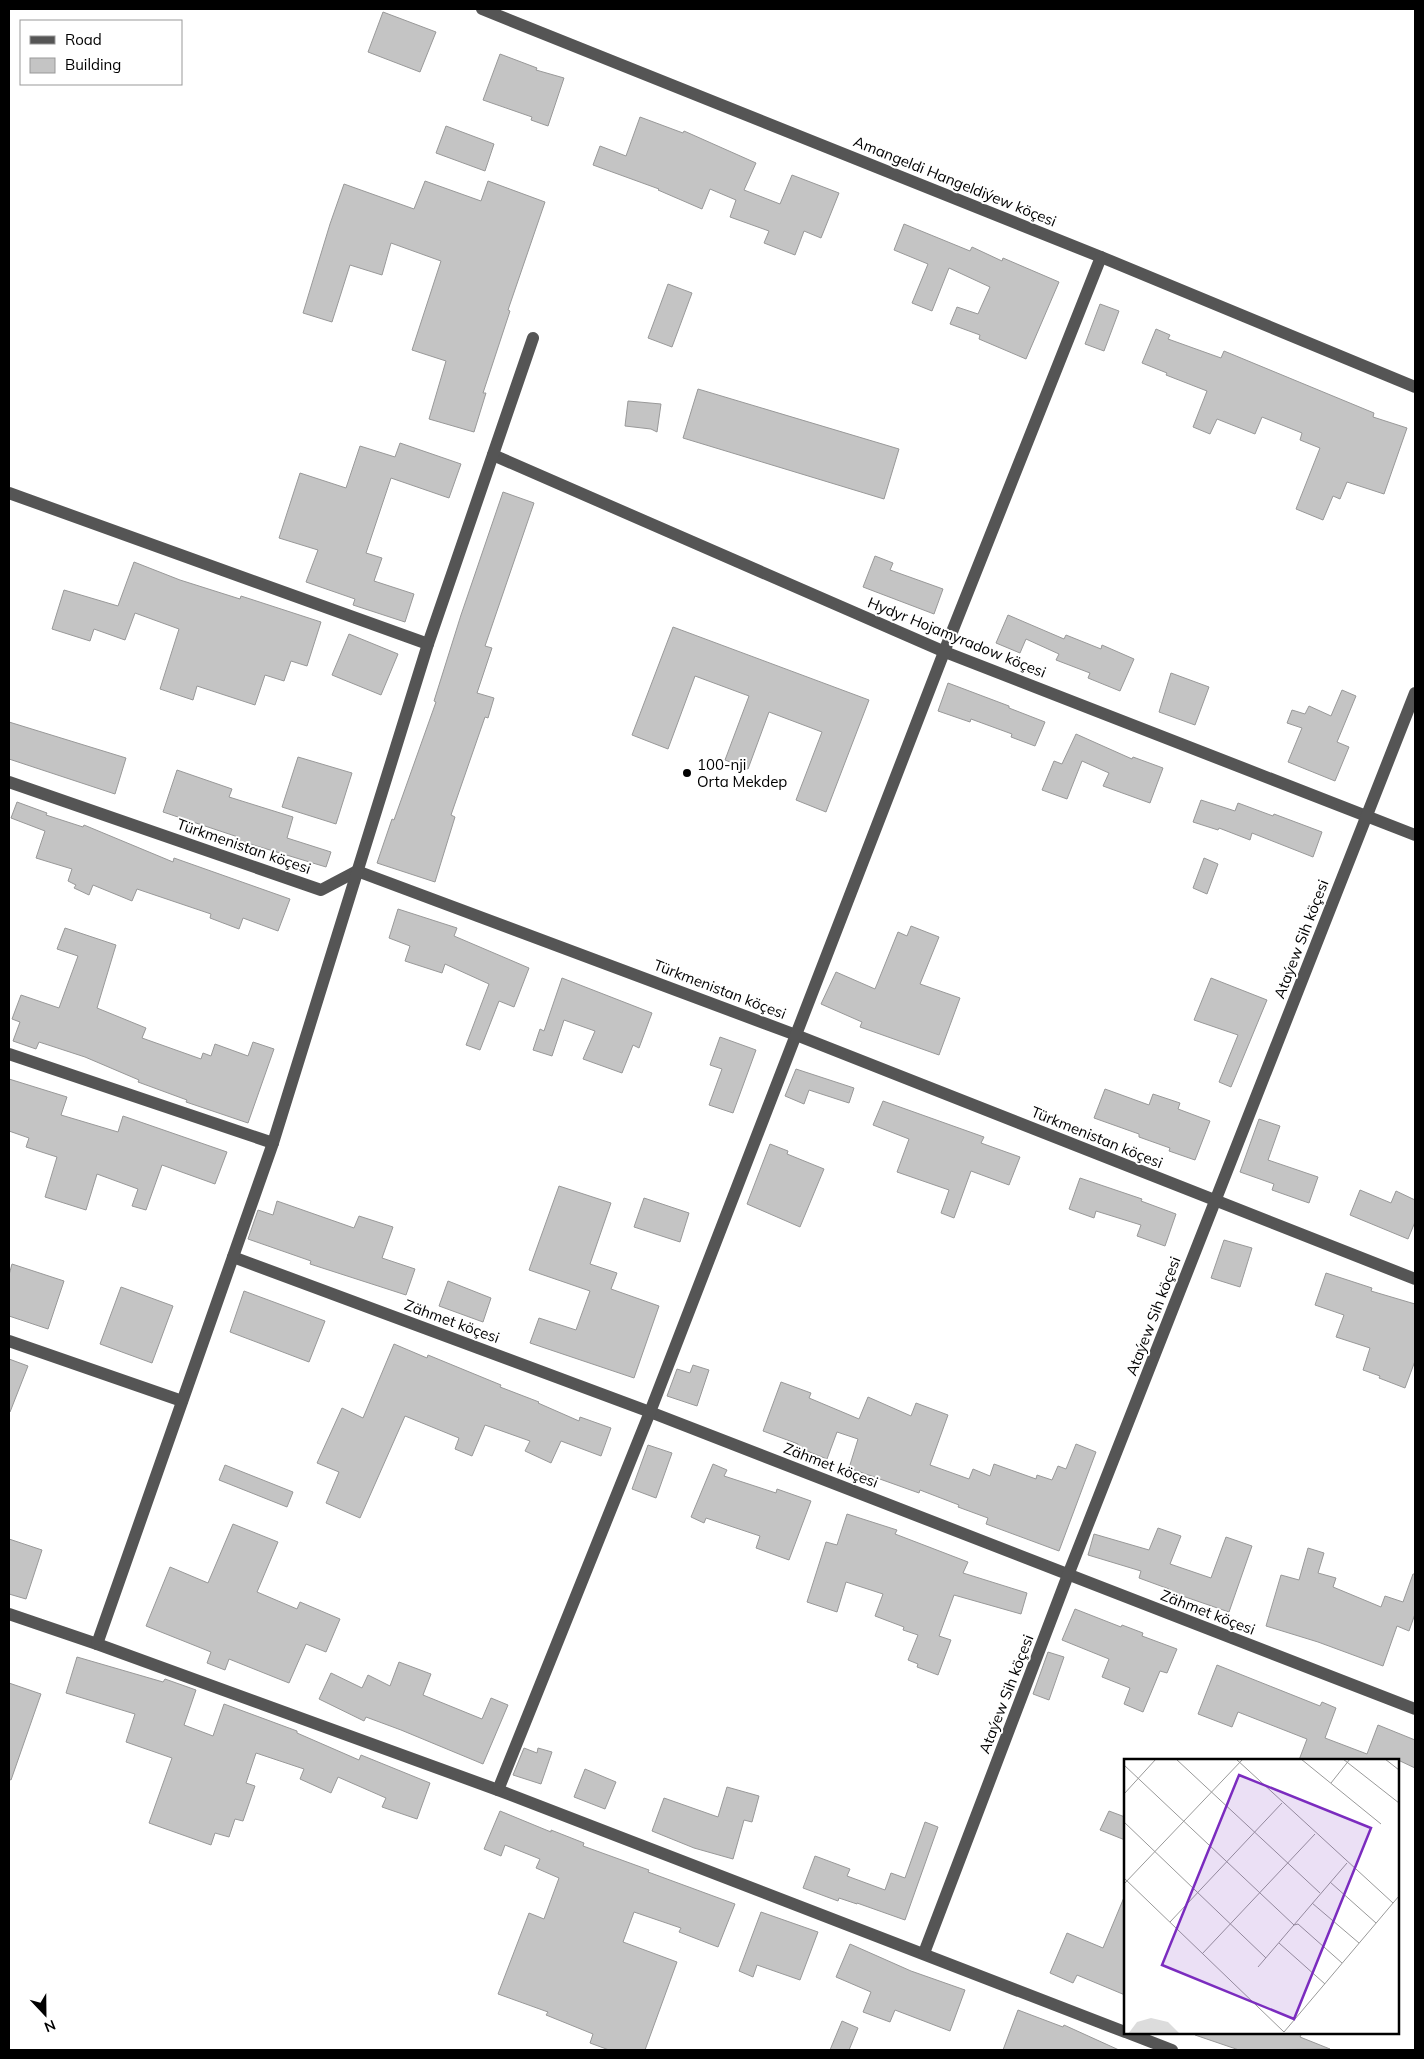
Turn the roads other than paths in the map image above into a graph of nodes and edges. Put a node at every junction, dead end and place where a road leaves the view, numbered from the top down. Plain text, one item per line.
1 (482, 9) edge
2 (1101, 257) junction
3 (533, 338) dead end
4 (1415, 387) edge
5 (493, 454) junction
6 (9, 493) edge
7 (428, 644) junction
8 (945, 652) junction
9 (1415, 693) edge
10 (9, 782) edge
11 (1367, 816) junction
12 (1415, 836) edge
13 (358, 870) junction
14 (796, 1035) junction
15 (9, 1054) edge
16 (273, 1143) junction
17 (1215, 1201) junction
18 (233, 1257) junction
19 (1415, 1279) edge
20 (9, 1341) edge
21 (182, 1401) junction
22 (650, 1412) junction
23 (1068, 1575) junction
24 (9, 1614) edge
25 (97, 1644) junction
26 (1415, 1709) edge
27 (498, 1790) junction
28 (924, 1953) junction
29 (1124, 2031) edge
30 (1131, 2034) edge
31 (1172, 2050) edge

1 - 2 street, Amangeldi Hangeldiýew köçesi
2 - 4 street, Amangeldi Hangeldiýew köçesi
2 - 8 street
3 - 5 street
5 - 7 street
5 - 8 street, Hydyr Hojamyradow köçesi
6 - 7 street
7 - 13 street
8 - 11 street, Hydyr Hojamyradow köçesi
8 - 14 street
9 - 11 street, Ataýew Sih köçesi
10 - 13 street, Türkmenistan köçesi
11 - 12 street, Hydyr Hojamyradow köçesi
11 - 17 street, Ataýew Sih köçesi
13 - 14 street, Türkmenistan köçesi
13 - 16 street
14 - 17 street, Türkmenistan köçesi
14 - 22 street
15 - 16 street
16 - 18 street
17 - 19 street, Türkmenistan köçesi
17 - 23 street, Ataýew Sih köçesi
18 - 21 street
18 - 22 street, Zähmet köçesi
20 - 21 street
21 - 25 street
22 - 23 street, Zähmet köçesi
22 - 27 street
23 - 26 street, Zähmet köçesi
23 - 28 street, Ataýew Sih köçesi
24 - 25 street
25 - 27 street
27 - 28 street
28 - 29 street
30 - 31 street

